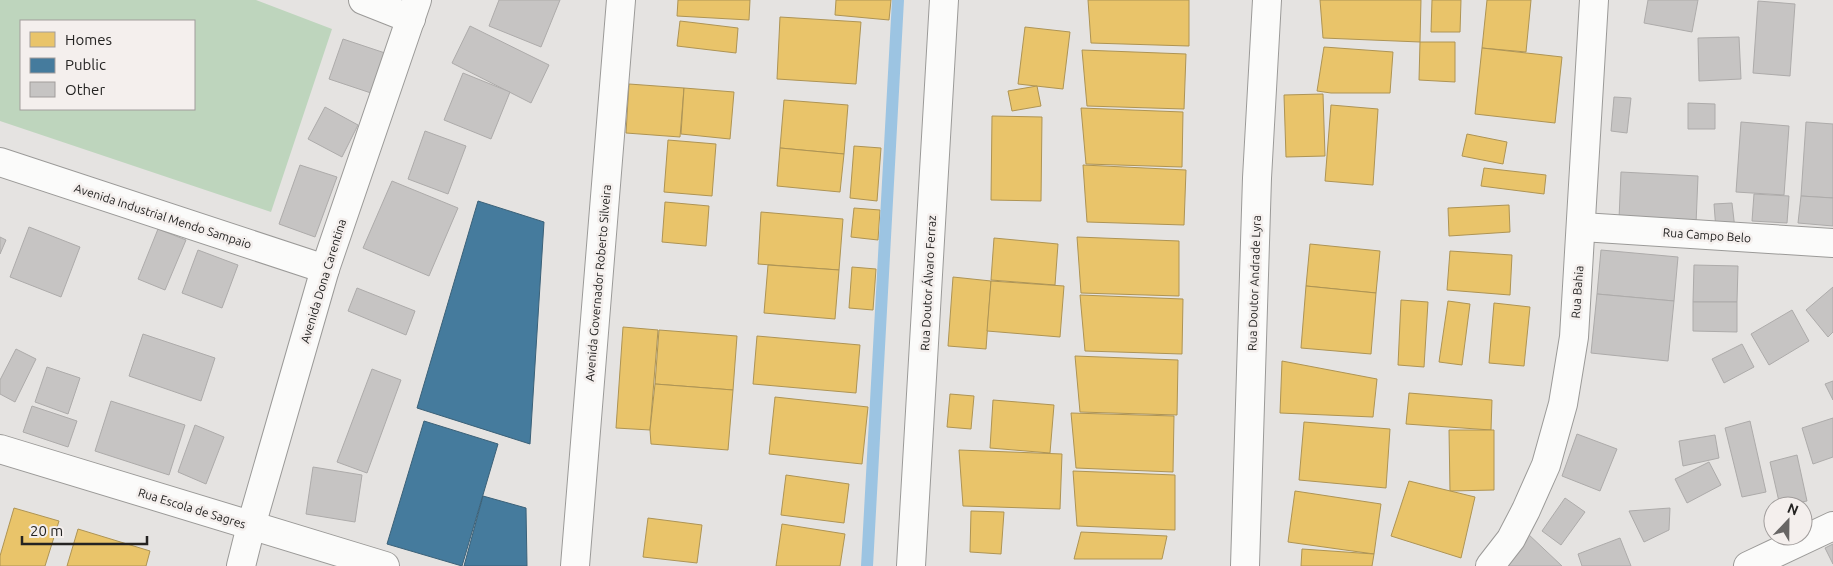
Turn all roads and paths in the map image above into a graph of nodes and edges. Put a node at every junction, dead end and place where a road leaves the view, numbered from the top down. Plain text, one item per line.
1 (364, 0) edge
2 (621, 0) edge
3 (944, 0) edge
4 (1267, 0) edge
5 (1594, 0) edge
6 (414, 9) edge
7 (0, 162) edge
8 (1582, 227) junction
9 (1833, 243) edge
10 (325, 269) junction
11 (0, 449) edge
12 (251, 526) junction
13 (1833, 526) edge
14 (241, 566) edge
15 (385, 566) edge
16 (575, 566) edge
17 (911, 566) edge
18 (1245, 566) edge
19 (1490, 566) edge
20 (1748, 566) edge

1 - 6 street
2 - 16 street, Avenida Governador Roberto Silveira
3 - 17 street, Rua Doutor Álvaro Ferraz
4 - 18 street, Rua Doutor Andrade Lyra
5 - 8 street, Rua Bahia
6 - 10 street, Avenida Dona Carentina
7 - 10 street, Avenida Industrial Mendo Sampaio
8 - 9 street, Rua Campo Belo
8 - 19 street, Rua Bahia
10 - 12 street, Avenida Dona Carentina
11 - 12 street, Rua Escola de Sagres
12 - 14 street, Avenida Dona Carentina
12 - 15 street, Rua Escola de Sagres
13 - 20 street

